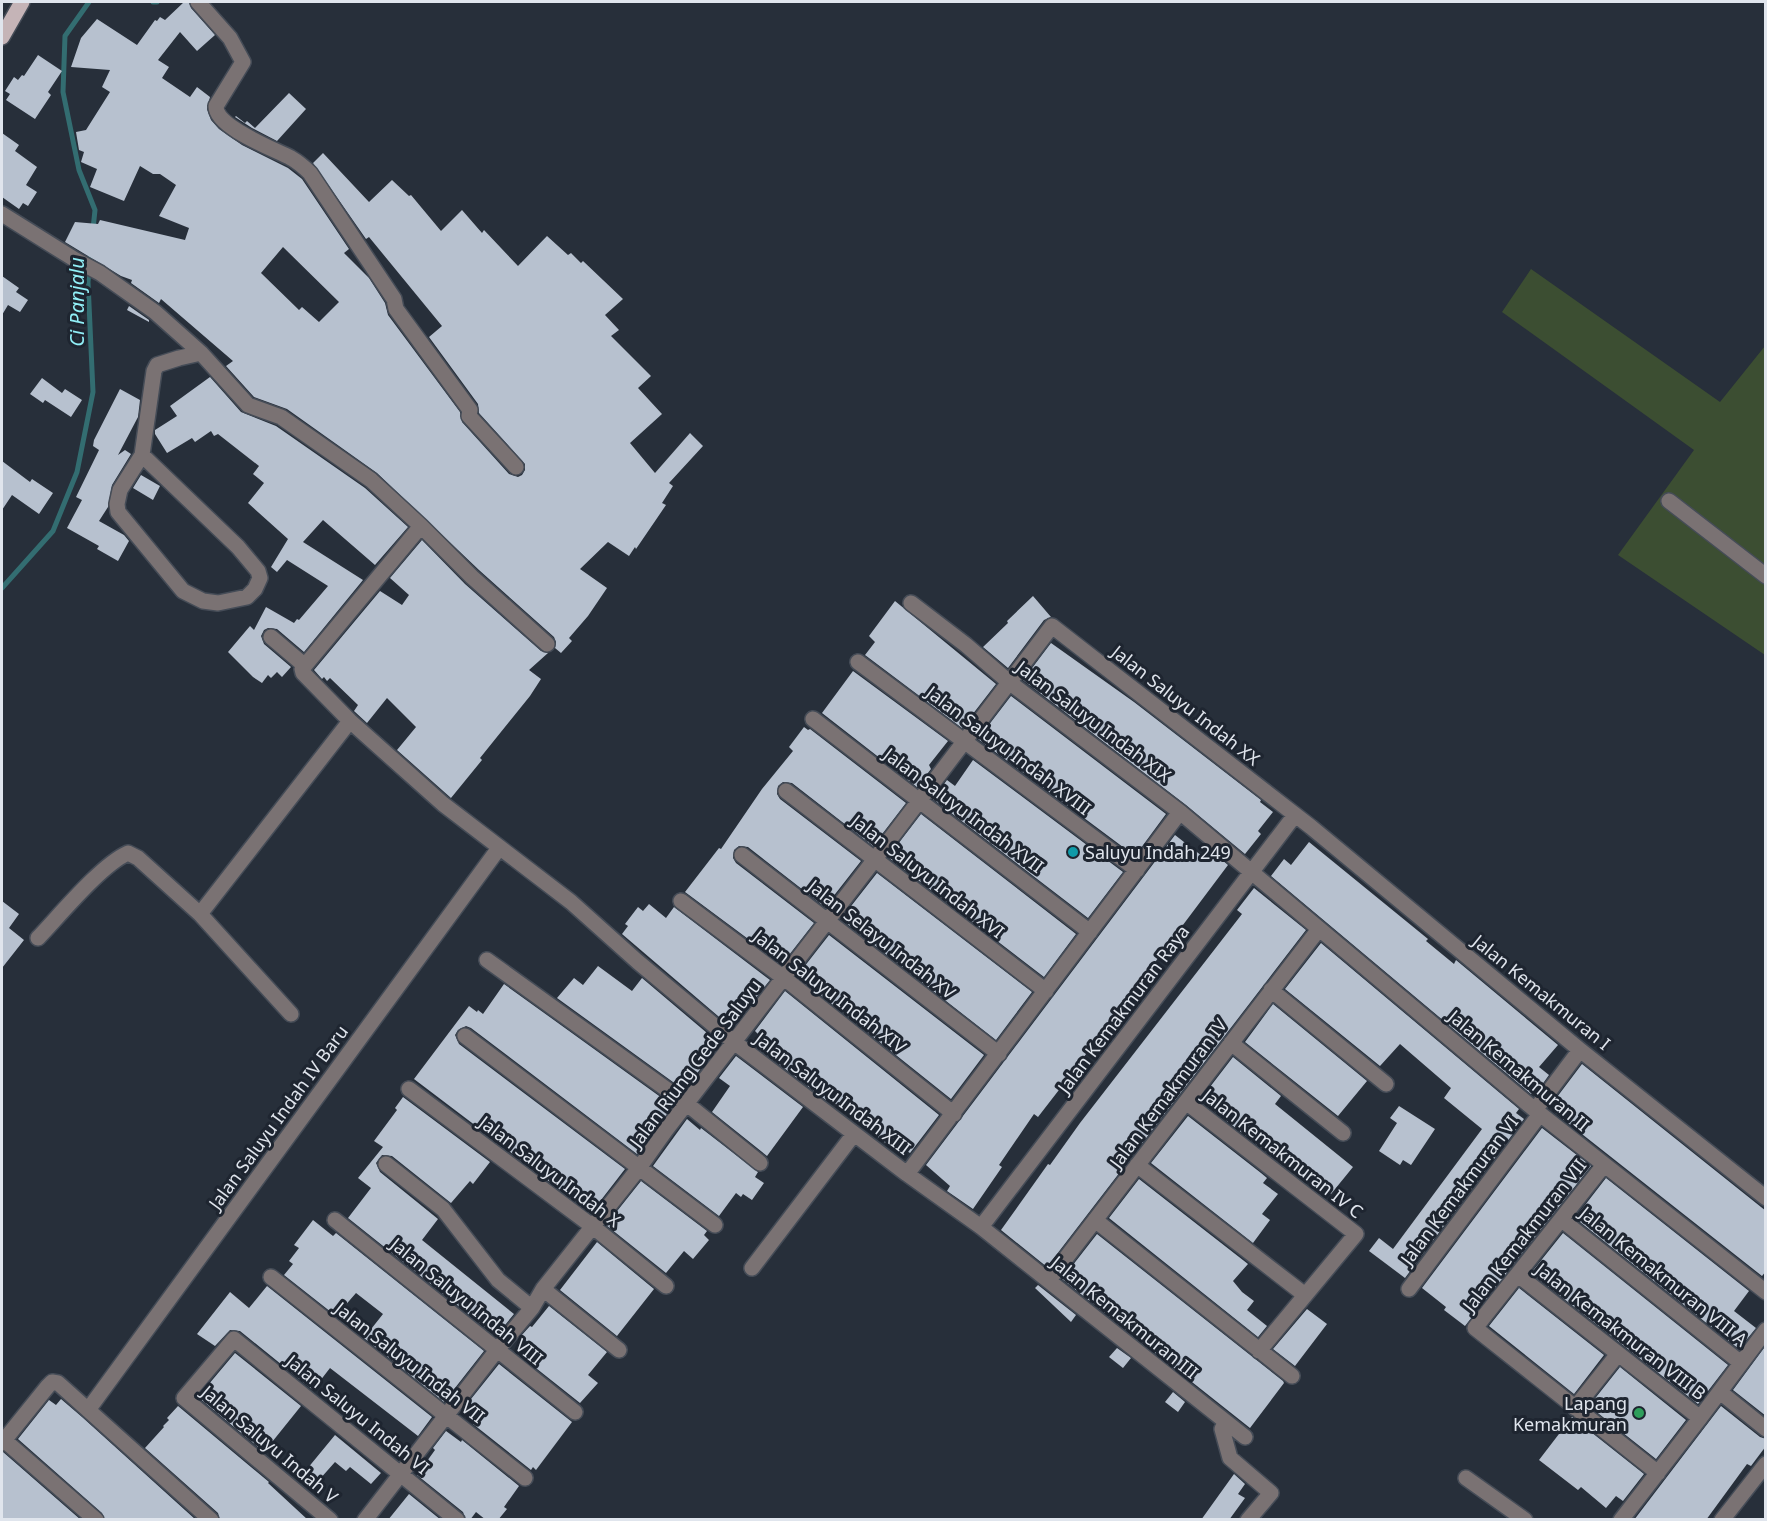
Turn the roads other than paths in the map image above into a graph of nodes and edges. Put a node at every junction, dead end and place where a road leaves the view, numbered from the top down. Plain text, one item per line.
1 (22, 2) edge
2 (198, 2) edge
3 (2, 37) edge
4 (2, 214) edge
5 (201, 353) junction
6 (141, 454) junction
7 (516, 467) dead end
8 (1669, 501) dead end
9 (421, 526) junction
10 (1766, 576) edge
11 (911, 603) dead end
12 (1052, 626) joint
13 (271, 637) dead end
14 (547, 644) dead end
15 (858, 662) dead end
16 (304, 664) junction
17 (1009, 682) junction
18 (813, 719) dead end
19 (350, 721) junction
20 (965, 742) junction
21 (786, 791) dead end
22 (920, 800) junction
23 (1180, 812) junction
24 (1295, 815) junction
25 (500, 848) junction
26 (742, 855) dead end
27 (875, 860) junction
28 (1137, 870) junction
29 (1251, 873) junction
30 (681, 901) dead end
31 (200, 914) junction
32 (827, 920) junction
33 (1319, 929) junction
34 (1090, 932) junction
35 (38, 938) dead end
36 (487, 960) dead end
37 (784, 978) junction
38 (1271, 990) junction
39 (1046, 992) junction
40 (291, 1014) dead end
41 (465, 1036) dead end
42 (734, 1042) junction
43 (1231, 1043) junction
44 (1580, 1050) junction
45 (999, 1054) junction
46 (1386, 1084) dead end
47 (409, 1089) dead end
48 (1186, 1102) junction
49 (687, 1104) junction
50 (1537, 1112) junction
51 (954, 1114) junction
52 (1343, 1133) dead end
53 (854, 1134) junction
54 (760, 1163) dead end
55 (386, 1164) dead end
56 (1137, 1165) junction
57 (1604, 1165) junction
58 (639, 1168) junction
59 (907, 1174) junction
60 (1766, 1197) edge
61 (334, 1220) dead end
62 (1095, 1220) junction
63 (1562, 1220) junction
64 (715, 1225) dead end
65 (592, 1226) junction
66 (981, 1227) junction
67 (752, 1268) dead end
68 (1518, 1275) junction
69 (271, 1277) dead end
70 (1049, 1280) junction
71 (666, 1286) dead end
72 (543, 1289) junction
73 (1409, 1289) dead end
74 (1766, 1292) edge
75 (1305, 1295) junction
76 (532, 1308) junction
77 (1766, 1330) edge
78 (234, 1339) joint
79 (497, 1350) junction
80 (619, 1350) dead end
81 (1259, 1351) junction
82 (1618, 1354) junction
83 (1742, 1363) junction
84 (1292, 1376) dead end
85 (1720, 1392) junction
86 (1575, 1408) junction
87 (88, 1410) junction
88 (575, 1412) dead end
89 (446, 1415) junction
90 (1700, 1418) junction
91 (1226, 1422) junction
92 (1766, 1429) edge
93 (1245, 1437) dead end
94 (3, 1442) edge
95 (1766, 1464) edge
96 (1658, 1473) junction
97 (400, 1474) junction
98 (525, 1478) dead end
99 (1466, 1478) dead end
100 (1257, 1517) edge
101 (96, 1520) edge
102 (211, 1520) edge
103 (330, 1520) edge
104 (365, 1520) edge
105 (457, 1520) edge
106 (1526, 1520) edge
107 (1621, 1520) edge
108 (1722, 1520) edge

1 - 3 main road
2 - 7 street
4 - 5 street
5 - 6 street
5 - 9 street
6 - 6 street
8 - 10 street
9 - 14 street
9 - 16 street
11 - 17 street, Jalan Saluyu Indah XIX
12 - 17 street, Jalan Riung Gede Saluyu
12 - 24 street, Jalan Saluyu Indah XX
13 - 16 street
15 - 20 street, Jalan Saluyu Indah XVIII
16 - 19 street, Jalan Saluyu Indah XIII
17 - 20 street, Jalan Riung Gede Saluyu
17 - 23 street, Jalan Saluyu Indah XIX
18 - 22 street, Jalan Saluyu Indah XVII
19 - 25 street, Jalan Saluyu Indah XIII
19 - 31 street
20 - 22 street, Jalan Riung Gede Saluyu
20 - 28 street, Jalan Saluyu Indah XVIII
21 - 27 street, Jalan Saluyu Indah XVI
22 - 27 street, Jalan Riung Gede Saluyu
22 - 34 street, Jalan Saluyu Indah XVII
23 - 28 street
23 - 29 street, Jalan Saluyu Indah XIX
24 - 29 street, Jalan Kemakmuran Raya
24 - 44 street, Jalan Kemakmuran I
25 - 42 street, Jalan Saluyu Indah XIII
25 - 87 street, Jalan Saluyu Indah IV Baru
26 - 32 street, Jalan Selayu Indah XV
27 - 32 street, Jalan Riung Gede Saluyu
27 - 39 street, Jalan Saluyu Indah XVI
28 - 34 street
29 - 33 street, Jalan Kemakmuran II
29 - 66 street, Jalan Kemakmuran Raya
30 - 37 street, Jalan Saluyu Indah XIV
31 - 35 street
31 - 40 street
32 - 37 street, Jalan Riung Gede Saluyu
32 - 45 street, Jalan Selayu Indah XV
33 - 38 street, Jalan Kemakmuran IV
33 - 50 street, Jalan Kemakmuran II
34 - 39 street
36 - 49 street
37 - 42 street, Jalan Riung Gede Saluyu
37 - 51 street, Jalan Saluyu Indah XIV
38 - 43 street, Jalan Kemakmuran IV
38 - 46 street
39 - 45 street
41 - 58 street
42 - 49 street, Jalan Riung Gede Saluyu
42 - 53 street, Jalan Saluyu Indah XIII
43 - 48 street, Jalan Kemakmuran IV
43 - 52 street
44 - 50 street, Jalan Kemakmuran VI
44 - 60 street, Jalan Kemakmuran I
45 - 51 street
47 - 65 street, Jalan Saluyu Indah X
48 - 56 street, Jalan Kemakmuran IV
48 - 75 street, Jalan Kemakmuran IV C
49 - 54 street
49 - 58 street, Jalan Riung Gede Saluyu
50 - 57 street, Jalan Kemakmuran II
50 - 73 street, Jalan Kemakmuran VI
51 - 59 street
53 - 59 street, Jalan Saluyu Indah XIII
53 - 67 street
55 - 76 street
56 - 62 street, Jalan Kemakmuran IV
56 - 75 street
57 - 63 street, Jalan Kemakmuran VII
57 - 74 street, Jalan Kemakmuran II
58 - 64 street
58 - 65 street, Jalan Riung Gede Saluyu
59 - 66 street, Jalan Saluyu Indah XIII
61 - 79 street, Jalan Saluyu Indah VIII
62 - 70 street, Jalan Kemakmuran IV
62 - 81 street
63 - 68 street, Jalan Kemakmuran VII
63 - 83 street, Jalan Kemakmuran VIII A
65 - 71 street, Jalan Saluyu Indah X
65 - 72 street, Jalan Riung Gede Saluyu
66 - 70 street, Jalan Kemakmuran III
68 - 82 street, Jalan Kemakmuran VIII B
68 - 86 street, Jalan Kemakmuran VII
69 - 89 street, Jalan Saluyu Indah VII
70 - 91 street, Jalan Kemakmuran III
72 - 76 street, Jalan Riung Gede Saluyu
72 - 80 street
75 - 81 street
76 - 79 street, Jalan Riung Gede Saluyu
77 - 83 street
78 - 97 street, Jalan Saluyu Indah VI
78 - 103 street, Jalan Saluyu Indah V
79 - 88 street, Jalan Saluyu Indah VIII
79 - 89 street, Jalan Riung Gede Saluyu
81 - 84 street
82 - 86 street
82 - 90 street, Jalan Kemakmuran VIII B
83 - 85 street
85 - 90 street
85 - 92 street
86 - 96 street
87 - 94 street
87 - 102 street
89 - 97 street, Jalan Riung Gede Saluyu
89 - 98 street, Jalan Saluyu Indah VII
90 - 96 street
91 - 93 street, Jalan Kemakmuran III
91 - 100 street
94 - 101 street
95 - 108 street
96 - 107 street
97 - 104 street, Jalan Riung Gede Saluyu
97 - 105 street, Jalan Saluyu Indah VI
99 - 106 street

